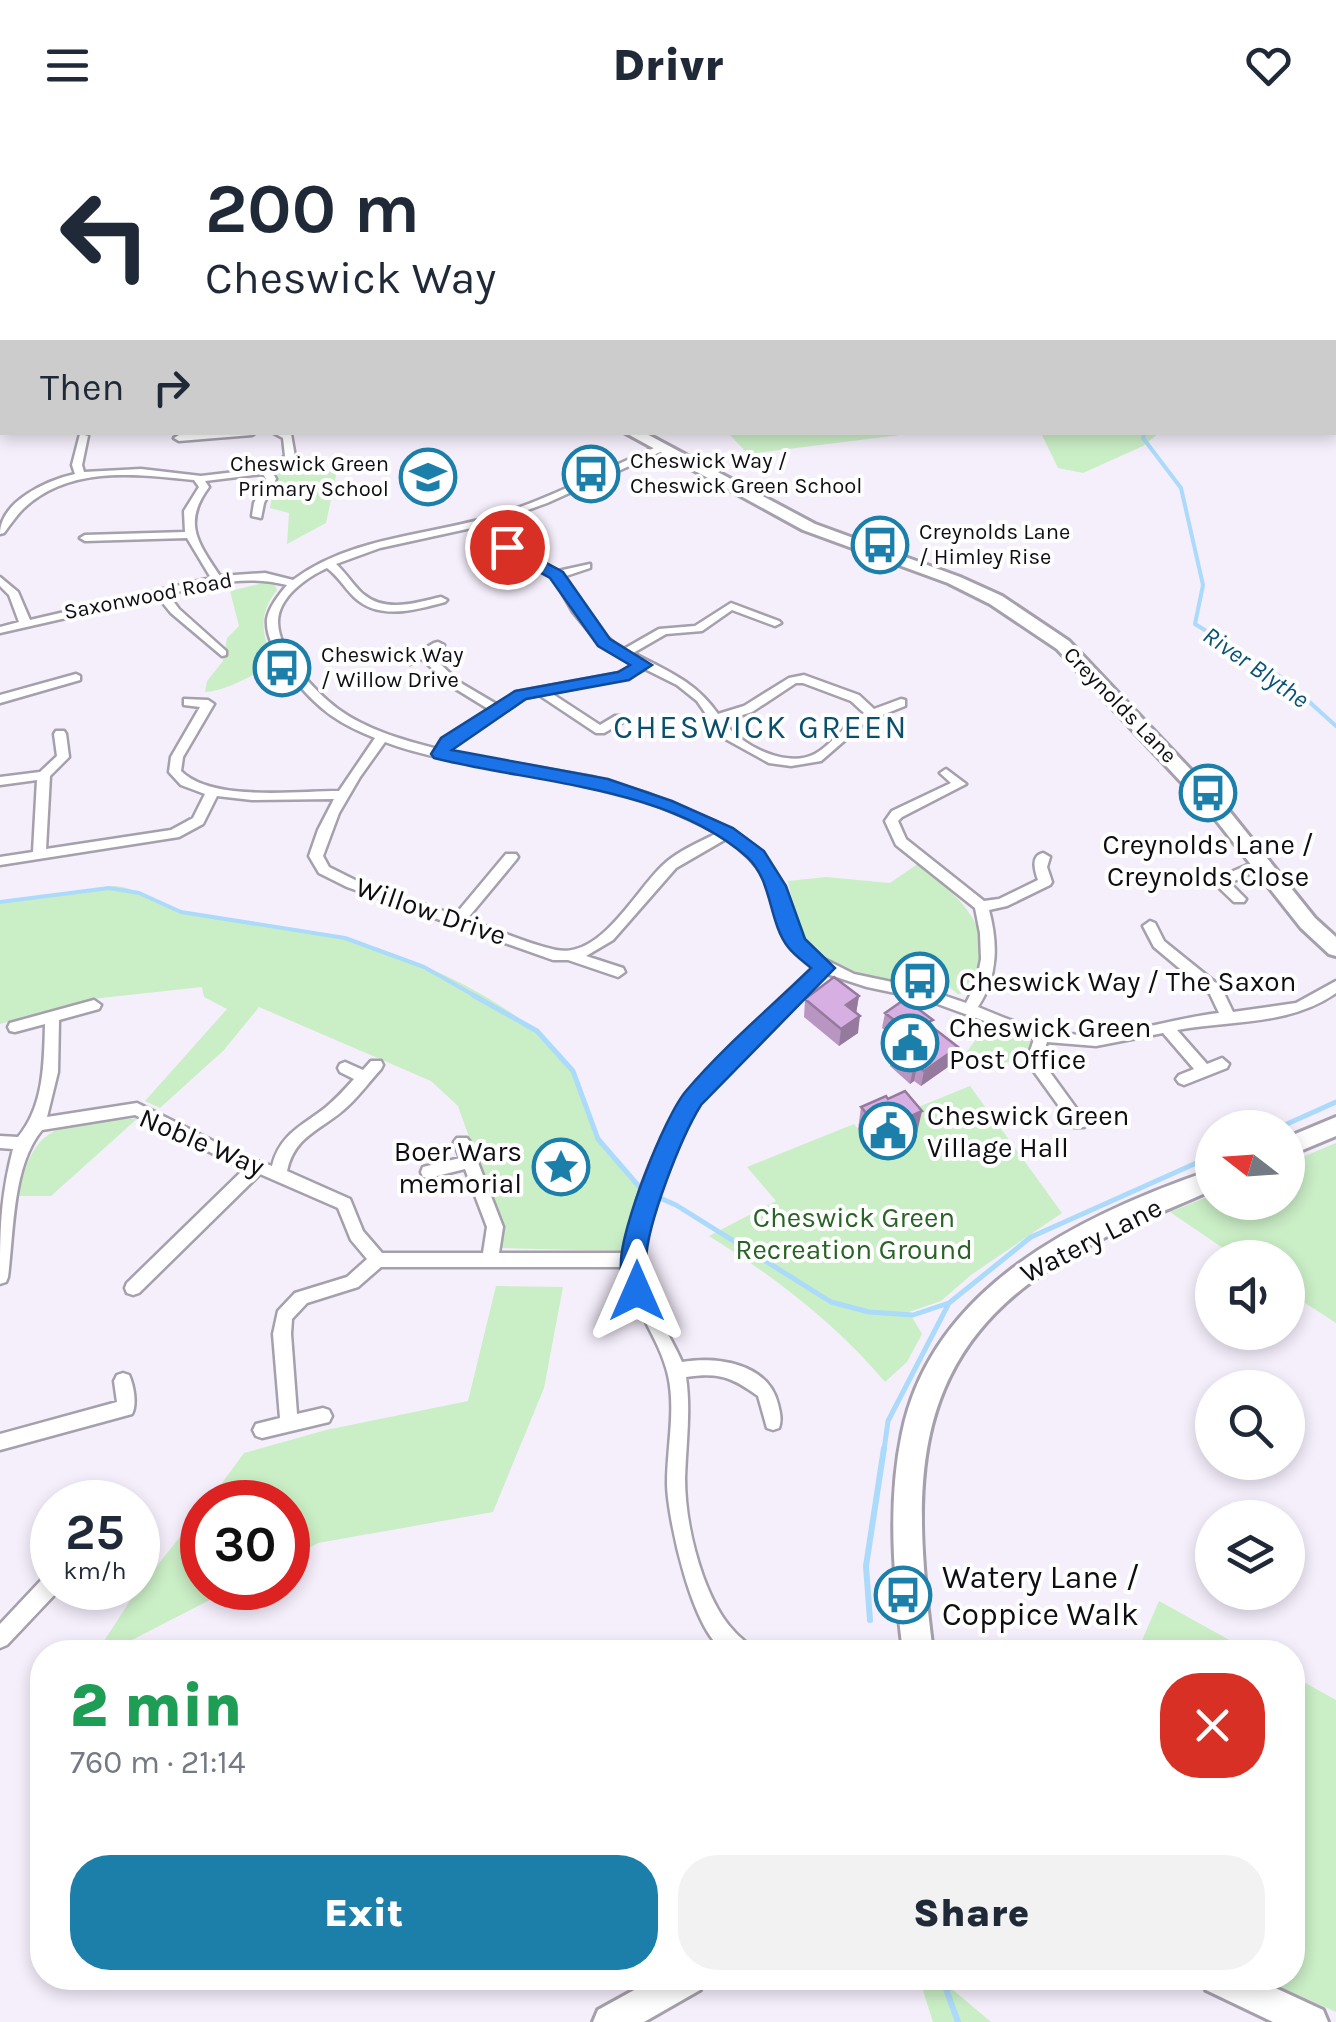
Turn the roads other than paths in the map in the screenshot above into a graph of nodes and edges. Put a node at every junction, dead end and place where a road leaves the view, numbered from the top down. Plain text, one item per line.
1 (216, 435) edge
2 (285, 435) edge
3 (638, 435) edge
4 (83, 436) dead end
5 (179, 438) dead end
6 (664, 447) junction
7 (267, 472) junction
8 (82, 476) junction
9 (202, 479) junction
10 (258, 516) dead end
11 (480, 524) junction
12 (0, 531) edge
13 (189, 534) junction
14 (84, 538) dead end
15 (328, 564) junction
16 (586, 566) dead end
17 (557, 575) junction
18 (217, 579) junction
19 (0, 580) edge
20 (296, 584) junction
21 (161, 593) junction
22 (442, 600) dead end
23 (25, 622) junction
24 (775, 623) dead end
25 (0, 630) edge
26 (438, 645) dead end
27 (222, 654) dead end
28 (423, 654) junction
29 (623, 654) junction
30 (410, 661) dead end
31 (643, 665) junction
32 (77, 678) dead end
33 (539, 690) junction
34 (0, 700) edge
35 (188, 702) dead end
36 (902, 703) dead end
37 (498, 710) junction
38 (870, 713) junction
39 (619, 719) dead end
40 (716, 719) junction
41 (60, 734) dead end
42 (382, 737) junction
43 (440, 754) junction
44 (946, 773) dead end
45 (44, 775) junction
46 (0, 781) edge
47 (212, 793) junction
48 (345, 796) junction
49 (726, 832) junction
50 (40, 855) junction
51 (511, 857) dead end
52 (1043, 857) dead end
53 (0, 861) edge
54 (1260, 864) junction
55 (1239, 899) dead end
56 (981, 906) junction
57 (458, 920) junction
58 (1150, 926) dead end
59 (1336, 949) edge
60 (572, 956) junction
61 (825, 968) junction
62 (618, 972) dead end
63 (1336, 986) edge
64 (94, 1005) dead end
65 (969, 1009) junction
66 (1228, 1017) junction
67 (52, 1018) junction
68 (15, 1026) dead end
69 (1166, 1027) junction
70 (1042, 1036) junction
71 (1222, 1064) dead end
72 (345, 1068) dead end
73 (1204, 1071) junction
74 (1184, 1079) dead end
75 (1079, 1123) dead end
76 (36, 1125) junction
77 (1336, 1126) edge
78 (1305, 1140) edge
79 (0, 1142) edge
80 (462, 1142) dead end
81 (22, 1143) junction
82 (468, 1162) junction
83 (256, 1168) junction
84 (429, 1172) dead end
85 (278, 1174) junction
86 (1195, 1188) edge
87 (378, 1260) junction
88 (633, 1260) junction
89 (490, 1261) junction
90 (0, 1275) edge
91 (133, 1288) dead end
92 (676, 1371) junction
93 (124, 1381) dead end
94 (145, 1404) dead end
95 (126, 1408) junction
96 (323, 1416) dead end
97 (289, 1422) junction
98 (773, 1422) dead end
99 (262, 1430) dead end
100 (0, 1442) edge
101 (30, 1606) edge
102 (0, 1638) edge
103 (726, 1640) edge
104 (916, 1640) edge
105 (667, 1990) edge
106 (1243, 1990) edge
107 (610, 2022) edge
108 (1311, 2022) edge

1 - 5 street
2 - 7 street
3 - 6 street, Creynolds Lane
4 - 8 street
6 - 11 street
6 - 54 street, Creynolds Lane
7 - 9 street
7 - 10 street
8 - 9 street
8 - 12 street
9 - 13 street
11 - 15 street
11 - 17 street
13 - 14 street
13 - 18 street
15 - 20 street
15 - 22 street
16 - 17 street
17 - 29 street
18 - 20 street, Saxonwood Road
18 - 21 street, Saxonwood Road
19 - 23 street
20 - 42 street
21 - 23 street, Saxonwood Road
21 - 27 street
23 - 25 street, Saxonwood Road
24 - 29 street
26 - 28 street
28 - 30 street
28 - 37 street
29 - 31 street
31 - 33 street
31 - 40 street
32 - 34 street
33 - 37 street
33 - 39 street
35 - 47 street
36 - 38 street
37 - 43 street
38 - 40 street
38 - 40 street
41 - 45 street
42 - 43 street
42 - 48 street, Willow Drive
43 - 49 street
44 - 56 street
45 - 46 street
45 - 50 street
47 - 48 street
47 - 50 street
48 - 57 street, Willow Drive
49 - 60 street
49 - 61 street
50 - 53 street
51 - 57 street
52 - 56 street
54 - 55 street
54 - 59 street, Creynolds Lane
56 - 65 street
57 - 60 street, Willow Drive
58 - 66 street
60 - 62 street, Willow Drive
61 - 65 street
61 - 88 street
63 - 66 street
64 - 67 street
65 - 70 street
66 - 69 street
67 - 68 street
67 - 76 street
69 - 70 street
69 - 73 street
70 - 75 street
71 - 73 street
72 - 85 street
73 - 74 street
76 - 81 street
76 - 83 street, Noble Way
77 - 78 street
79 - 81 street
80 - 82 street
81 - 90 street
82 - 84 street
82 - 89 street
83 - 85 street, Noble Way
83 - 91 street
85 - 87 street, Noble Way
86 - 104 street, Watery Lane
87 - 89 street
87 - 97 street
88 - 89 street
88 - 92 street
92 - 98 street
92 - 103 street
93 - 95 street
94 - 95 street
95 - 100 street
96 - 97 street
97 - 99 street
101 - 102 street
105 - 107 street
106 - 108 street

